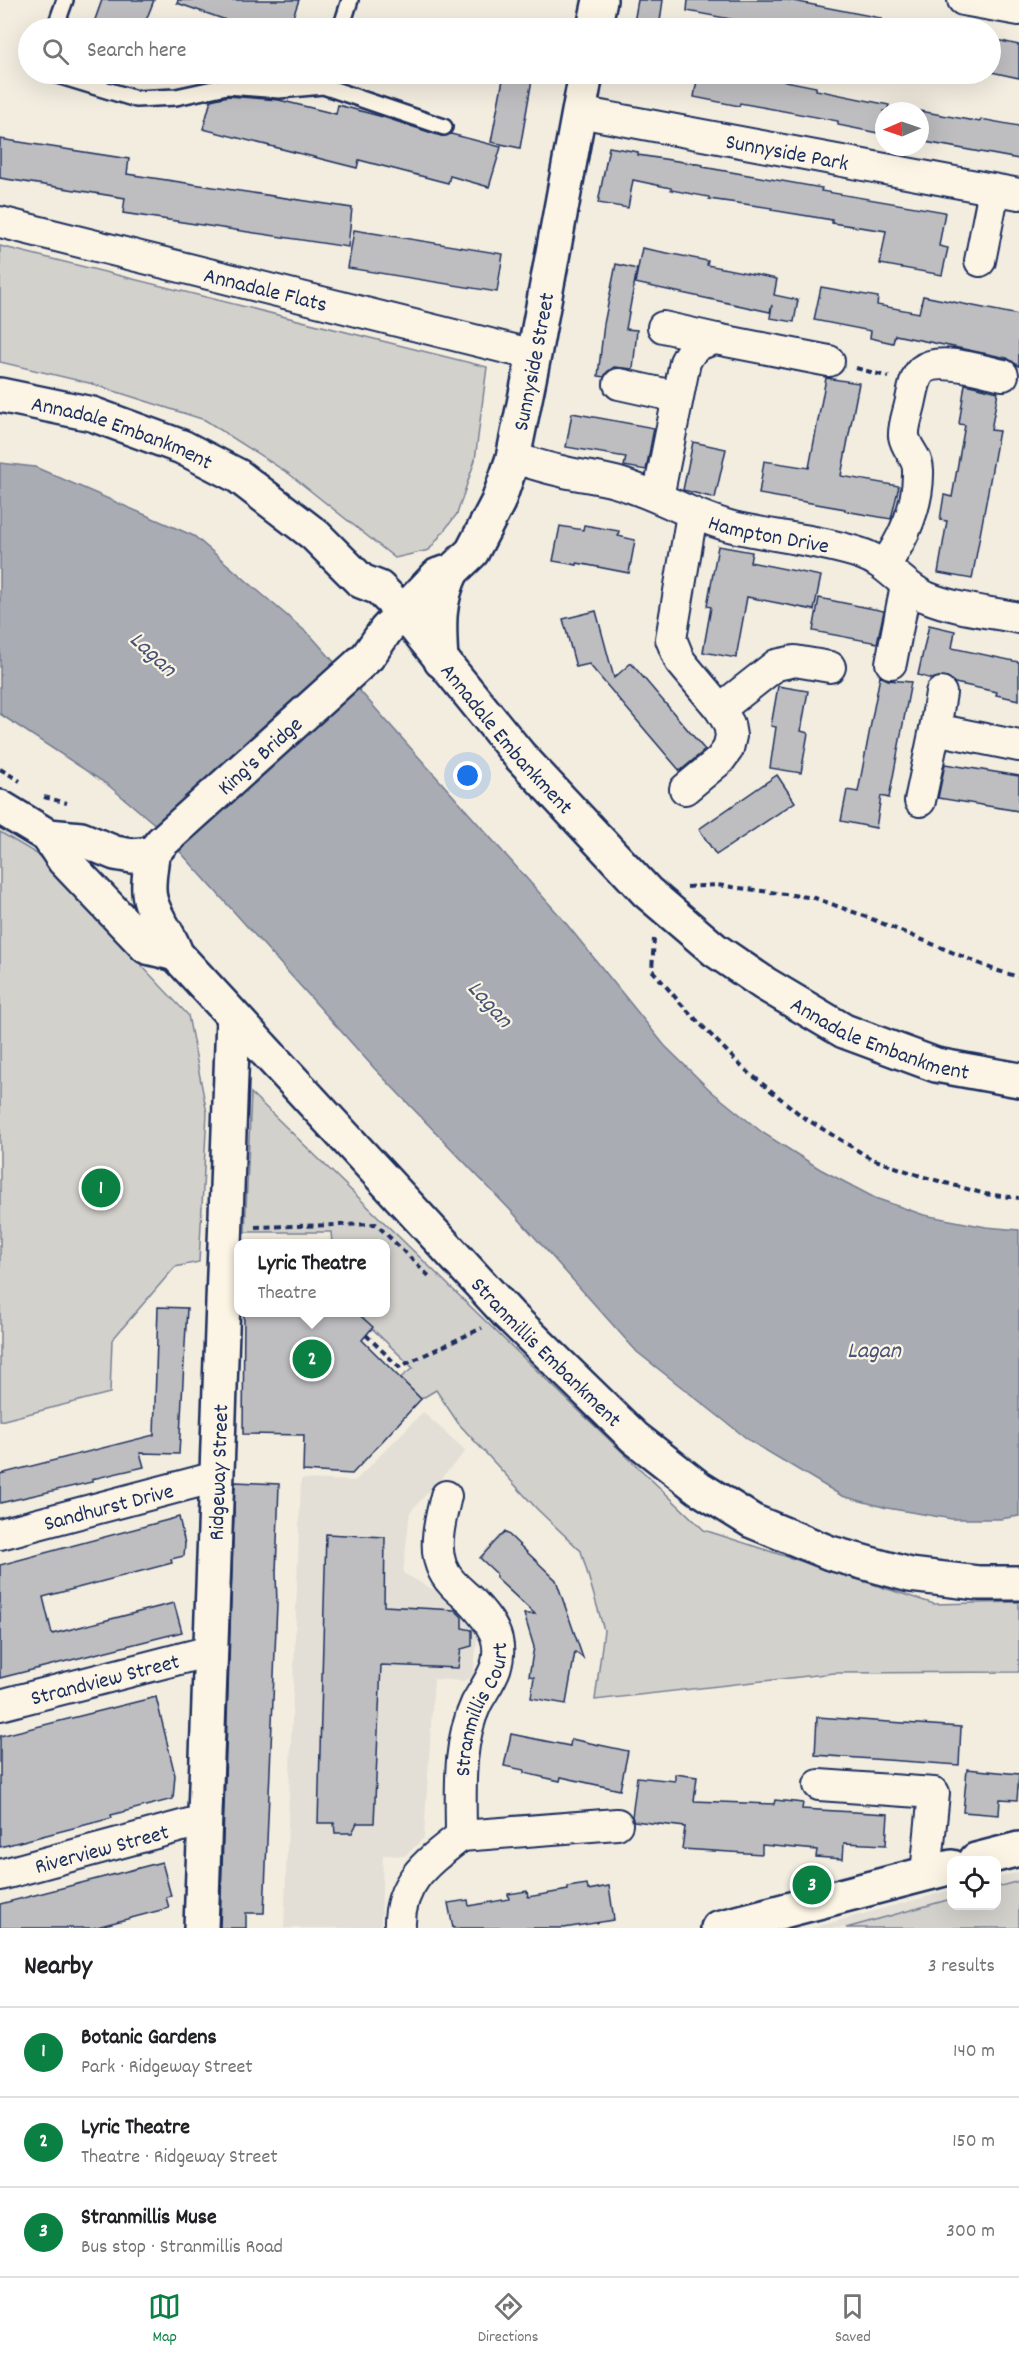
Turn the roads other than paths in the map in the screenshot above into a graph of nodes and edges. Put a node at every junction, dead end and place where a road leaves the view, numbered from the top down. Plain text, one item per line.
1 (65, 0) edge
2 (350, 0) edge
3 (600, 0) edge
4 (963, 0) edge
5 (1019, 10) edge
6 (59, 18) edge
7 (344, 18) edge
8 (596, 18) edge
9 (87, 84) edge
10 (307, 84) edge
11 (335, 84) edge
12 (584, 84) edge
13 (579, 112) junction
14 (444, 127) dead end
15 (1006, 192) edge
16 (0, 222) edge
17 (980, 261) dead end
18 (663, 327) dead end
19 (716, 339) junction
20 (534, 355) junction
21 (829, 361) road end
22 (1003, 375) dead end
23 (619, 384) dead end
24 (0, 395) edge
25 (678, 397) junction
26 (513, 458) junction
27 (658, 496) junction
28 (692, 514) junction
29 (885, 565) junction
30 (452, 571) junction
31 (361, 581) junction
32 (906, 585) junction
33 (402, 612) junction
34 (1019, 618) edge
35 (441, 661) junction
36 (361, 662) junction
37 (891, 663) dead end
38 (830, 668) dead end
39 (940, 693) dead end
40 (720, 709) junction
41 (935, 729) junction
42 (1019, 746) edge
43 (685, 789) dead end
44 (920, 801) dead end
45 (0, 807) edge
46 (48, 836) junction
47 (157, 848) junction
48 (176, 954) junction
49 (233, 1017) junction
50 (1019, 1080) edge
51 (216, 1477) junction
52 (446, 1496) dead end
53 (0, 1534) edge
54 (1019, 1583) edge
55 (210, 1651) junction
56 (0, 1705) edge
57 (819, 1785) dead end
58 (204, 1820) junction
59 (617, 1824) dead end
60 (461, 1836) junction
61 (1019, 1849) edge
62 (992, 1856) edge
63 (939, 1871) edge
64 (0, 1875) edge
65 (201, 1928) edge
66 (400, 1928) edge
67 (718, 1928) edge

1 - 6 lane
2 - 7 lane
3 - 8 street
4 - 5 street
9 - 10 lane
11 - 14 lane
12 - 13 street, Sunnyside Street
13 - 15 street, Sunnyside Park
13 - 20 street, Sunnyside Street
15 - 17 street, Sunnyside Park
16 - 20 street, Annadale Flats
18 - 19 street
19 - 21 street
19 - 25 street
20 - 26 street, Sunnyside Street
22 - 29 street
23 - 25 street
24 - 31 street, Annadale Embankment
25 - 27 street
26 - 27 street, Hampton Drive
26 - 30 street, Sunnyside Street
27 - 28 street, Hampton Drive
28 - 29 street, Hampton Drive
28 - 40 street
29 - 32 street, Hampton Drive
30 - 33 street, Sunnyside Street
30 - 35 street
31 - 33 street, Annadale Embankment
31 - 36 street
32 - 34 street, Hampton Drive
32 - 37 street
33 - 35 street, Annadale Embankment
33 - 36 street, King's Bridge
35 - 36 street
35 - 50 street, Annadale Embankment
36 - 47 street, King's Bridge
38 - 40 street
39 - 41 street
40 - 43 street
41 - 42 street
41 - 44 street
45 - 46 street
46 - 47 street
46 - 48 street
47 - 48 street, Stranmillis Embankment
48 - 49 street, Stranmillis Embankment
49 - 51 street, Ridgeway Street
49 - 54 street, Stranmillis Embankment
51 - 53 street, Sandhurst Drive
51 - 55 street, Ridgeway Street
52 - 60 street, Stranmillis Court
55 - 56 street, Strandview Street
55 - 58 street, Ridgeway Street
57 - 63 street
58 - 64 street, Riverview Street
58 - 65 street, Ridgeway Street
59 - 60 street
60 - 66 street
61 - 62 street
63 - 67 street

